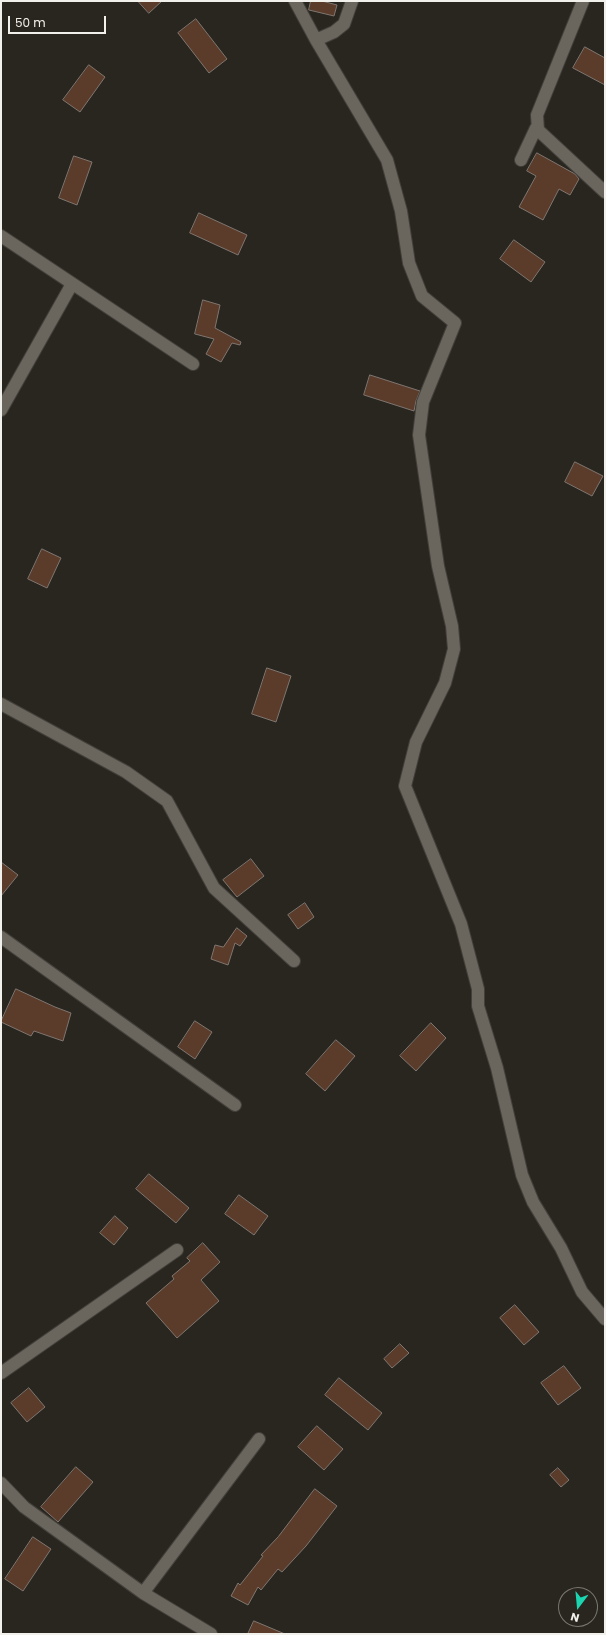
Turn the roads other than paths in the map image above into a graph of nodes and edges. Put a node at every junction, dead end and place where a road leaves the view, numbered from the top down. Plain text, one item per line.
1 (295, 1) edge
2 (352, 1) edge
3 (583, 1) edge
4 (316, 40) junction
5 (538, 130) junction
6 (521, 160) dead end
7 (605, 192) edge
8 (1, 236) edge
9 (72, 284) junction
10 (193, 364) dead end
11 (1, 410) edge
12 (1, 704) edge
13 (1, 937) edge
14 (294, 961) dead end
15 (235, 1105) dead end
16 (177, 1250) dead end
17 (605, 1319) edge
18 (1, 1373) edge
19 (259, 1439) dead end
20 (1, 1483) edge
21 (143, 1593) junction
22 (211, 1634) edge

1 - 4 street
2 - 4 street
3 - 5 street
4 - 17 street
5 - 6 street
5 - 7 street
8 - 9 street
9 - 10 street
9 - 11 street
12 - 14 street
13 - 15 street
16 - 18 street
19 - 21 street
20 - 21 street
21 - 22 street

